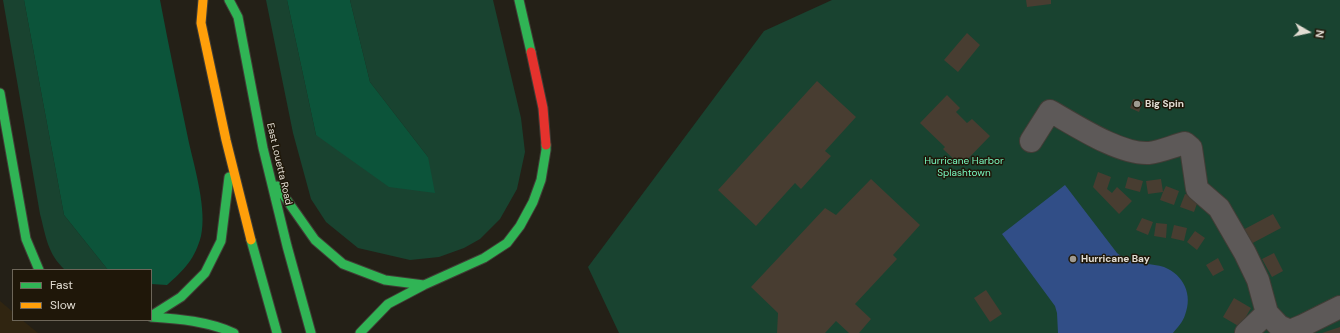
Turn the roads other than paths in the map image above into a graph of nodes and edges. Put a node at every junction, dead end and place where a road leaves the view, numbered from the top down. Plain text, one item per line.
1 (203, 0) edge
2 (229, 0) edge
3 (519, 0) edge
4 (0, 93) edge
5 (1031, 141) dead end
6 (231, 164) junction
7 (270, 176) junction
8 (39, 269) edge
9 (424, 285) junction
10 (1340, 307) edge
11 (1267, 313) junction
12 (152, 315) edge
13 (152, 316) edge
14 (1290, 332) edge
15 (234, 333) edge
16 (277, 333) edge
17 (311, 333) edge
18 (360, 333) edge
19 (1246, 333) edge

1 - 6 main road
2 - 7 main road, East Louetta Road
3 - 9 main road
4 - 8 main road
5 - 11 street
6 - 12 main road
6 - 16 main road
7 - 9 main road
7 - 17 main road, East Louetta Road
9 - 18 main road
10 - 14 street
11 - 14 street
11 - 19 street
13 - 15 main road

